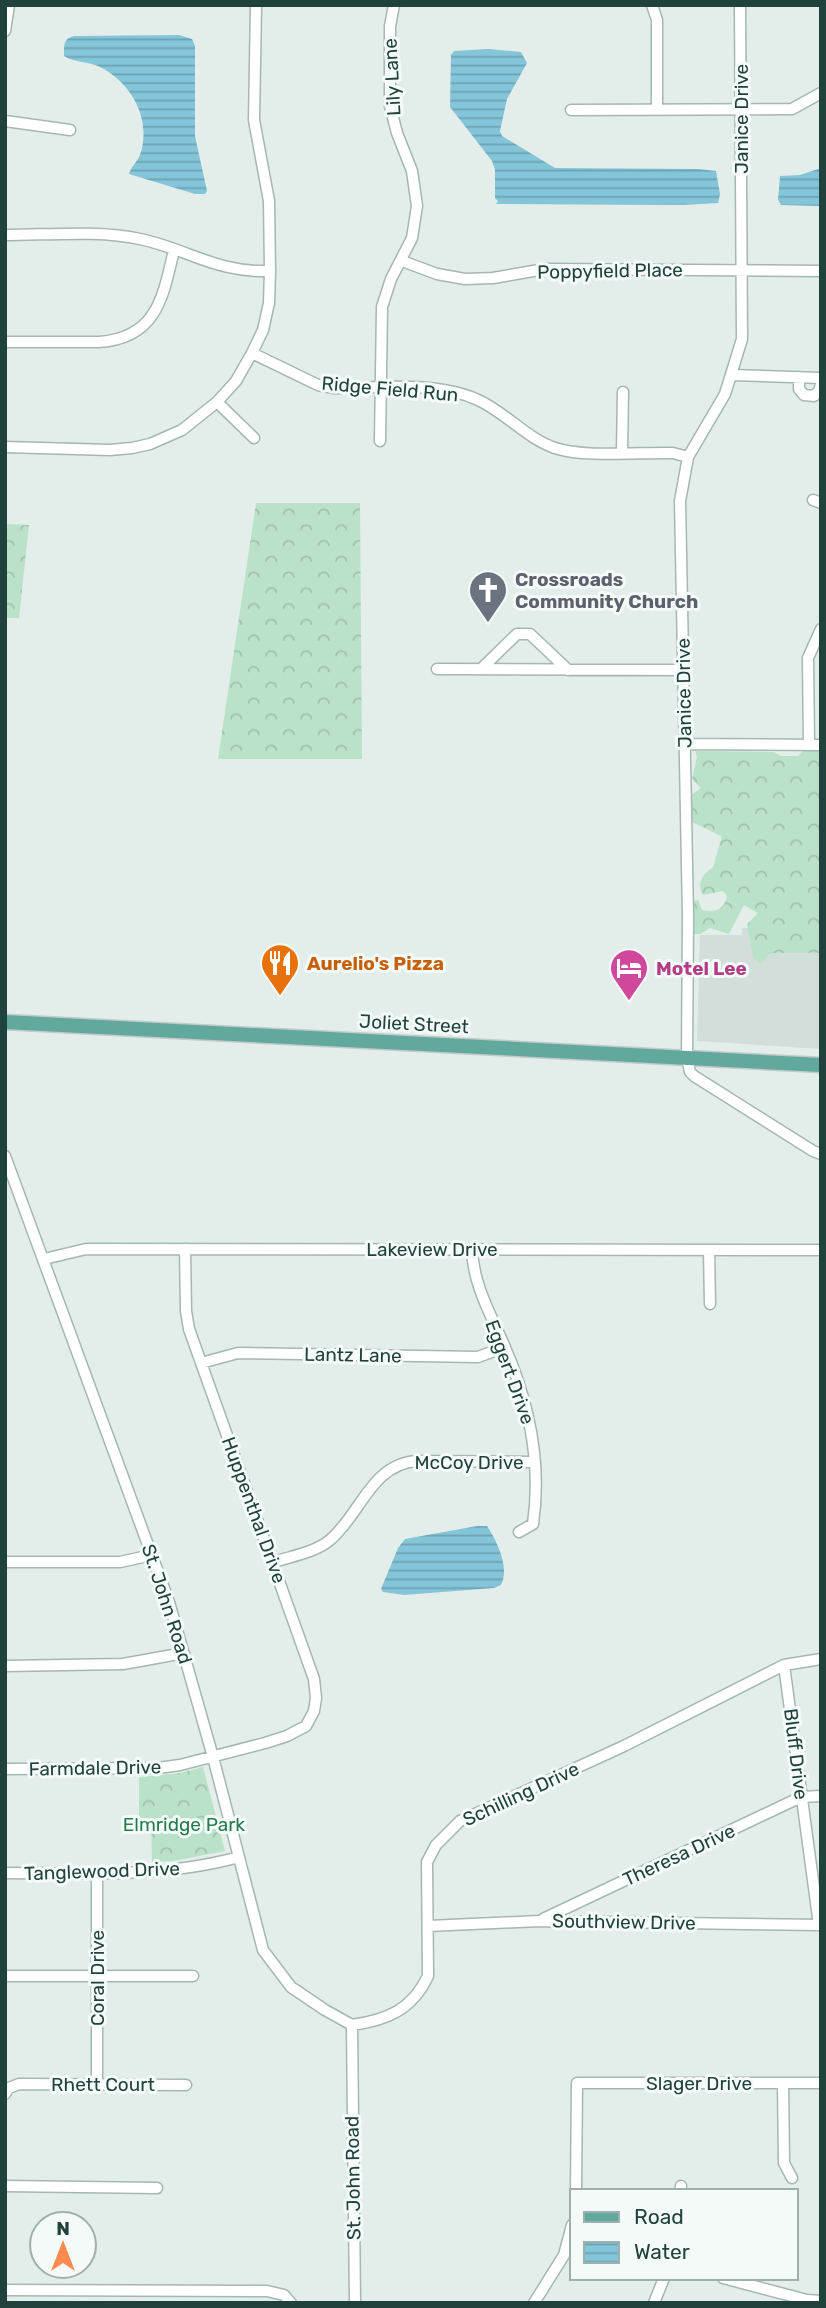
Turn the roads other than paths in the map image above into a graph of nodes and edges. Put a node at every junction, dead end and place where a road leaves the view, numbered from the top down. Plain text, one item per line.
1 (9, 5) edge
2 (256, 5) edge
3 (652, 5) edge
4 (740, 5) edge
5 (393, 6) edge
6 (5, 31) edge
7 (821, 93) edge
8 (571, 110) dead end
9 (657, 110) junction
10 (741, 111) junction
11 (5, 121) edge
12 (71, 130) dead end
13 (5, 235) edge
14 (174, 250) junction
15 (402, 261) junction
16 (742, 269) junction
17 (270, 271) junction
18 (821, 271) edge
19 (5, 342) edge
20 (253, 353) junction
21 (732, 375) junction
22 (799, 377) junction
23 (821, 378) edge
24 (821, 384) edge
25 (379, 388) junction
26 (622, 392) dead end
27 (217, 402) junction
28 (254, 438) dead end
29 (380, 441) dead end
30 (5, 447) edge
31 (622, 452) junction
32 (688, 457) junction
33 (821, 629) edge
34 (437, 669) dead end
35 (481, 669) junction
36 (568, 670) junction
37 (684, 670) junction
38 (808, 683) junction
39 (821, 683) edge
40 (685, 744) junction
41 (815, 745) edge
42 (5, 1022) edge
43 (687, 1058) junction
44 (821, 1065) edge
45 (821, 1153) edge
46 (5, 1156) edge
47 (185, 1249) junction
48 (472, 1249) junction
49 (709, 1250) junction
50 (821, 1250) edge
51 (44, 1259) junction
52 (710, 1304) dead end
53 (505, 1347) junction
54 (201, 1363) junction
55 (535, 1462) junction
56 (519, 1532) dead end
57 (152, 1555) junction
58 (5, 1562) edge
59 (274, 1563) junction
60 (184, 1653) junction
61 (821, 1659) edge
62 (5, 1665) edge
63 (785, 1665) junction
64 (265, 1743) joint
65 (213, 1757) junction
66 (5, 1769) edge
67 (821, 1796) edge
68 (801, 1797) junction
69 (239, 1857) junction
70 (5, 1873) edge
71 (97, 1873) junction
72 (539, 1921) junction
73 (820, 1925) edge
74 (428, 1926) junction
75 (5, 1976) edge
76 (97, 1976) junction
77 (194, 1976) dead end
78 (352, 2025) junction
79 (97, 2083) junction
80 (783, 2083) junction
81 (821, 2083) edge
82 (186, 2085) dead end
83 (5, 2094) edge
84 (792, 2178) dead end
85 (5, 2186) edge
86 (157, 2188) dead end
87 (576, 2189) edge
88 (570, 2232) edge
89 (663, 2280) edge
90 (730, 2280) edge
91 (5, 2290) edge
92 (821, 2301) edge
93 (291, 2303) edge
94 (355, 2303) edge
95 (534, 2303) edge
96 (654, 2303) edge

1 - 6 street
2 - 17 street
3 - 9 street
4 - 10 street, Janice Drive
5 - 15 street, Lily Lane
7 - 10 street
8 - 9 street
9 - 10 street
10 - 16 street, Janice Drive
11 - 12 street
13 - 14 street
14 - 17 street
14 - 19 street
15 - 16 street, Poppyfield Place
15 - 25 street, Lily Lane
16 - 18 street, Poppyfield Place
16 - 21 street, Janice Drive
17 - 20 street
20 - 25 street, Ridge Field Run
20 - 27 street
21 - 22 street
21 - 32 street, Janice Drive
22 - 23 street
22 - 24 street
25 - 29 street, Lily Lane
25 - 31 street, Ridge Field Run
26 - 31 street
27 - 28 street
27 - 30 street
31 - 32 street, Ridge Field Run
32 - 37 street, Janice Drive
33 - 38 street
34 - 35 street
35 - 36 street
35 - 36 street
36 - 37 street
37 - 40 street, Janice Drive
38 - 39 street
38 - 41 street
40 - 41 street
40 - 43 street, Janice Drive
42 - 43 main road, Joliet Street
43 - 44 main road, Joliet Street
43 - 45 street
46 - 51 street, St. John Road
47 - 48 street, Lakeview Drive
47 - 51 street, Lakeview Drive
47 - 54 street, Huppenthal Drive
48 - 49 street, Lakeview Drive
48 - 53 street, Eggert Drive
49 - 50 street, Lakeview Drive
49 - 52 street
51 - 57 street, St. John Road
53 - 54 street, Lantz Lane
53 - 55 street, Eggert Drive
54 - 59 street, Huppenthal Drive
55 - 56 street, Eggert Drive
55 - 59 street, McCoy Drive
57 - 58 street
57 - 60 street, St. John Road
59 - 64 street, Huppenthal Drive
60 - 62 street
60 - 65 street, St. John Road
61 - 63 street, Schilling Drive
63 - 68 street, Bluff Drive
63 - 74 street, Schilling Drive
64 - 65 street, Farmdale Drive
65 - 66 street, Farmdale Drive
65 - 69 street, St. John Road
67 - 68 street, Theresa Drive
68 - 72 street, Theresa Drive
68 - 73 street, Bluff Drive
69 - 71 street, Tanglewood Drive
69 - 78 street, St. John Road
70 - 71 street, Tanglewood Drive
71 - 76 street, Coral Drive
72 - 73 street, Southview Drive
72 - 74 street, Southview Drive
74 - 78 street, Schilling Drive
75 - 76 street
76 - 77 street
76 - 79 street, Coral Drive
78 - 94 street, St. John Road
79 - 82 street, Rhett Court
79 - 83 street, Rhett Court
80 - 81 street, Slager Drive
80 - 84 street
80 - 87 street, Slager Drive
85 - 86 street
88 - 95 street
89 - 96 street
90 - 92 street
91 - 93 street

